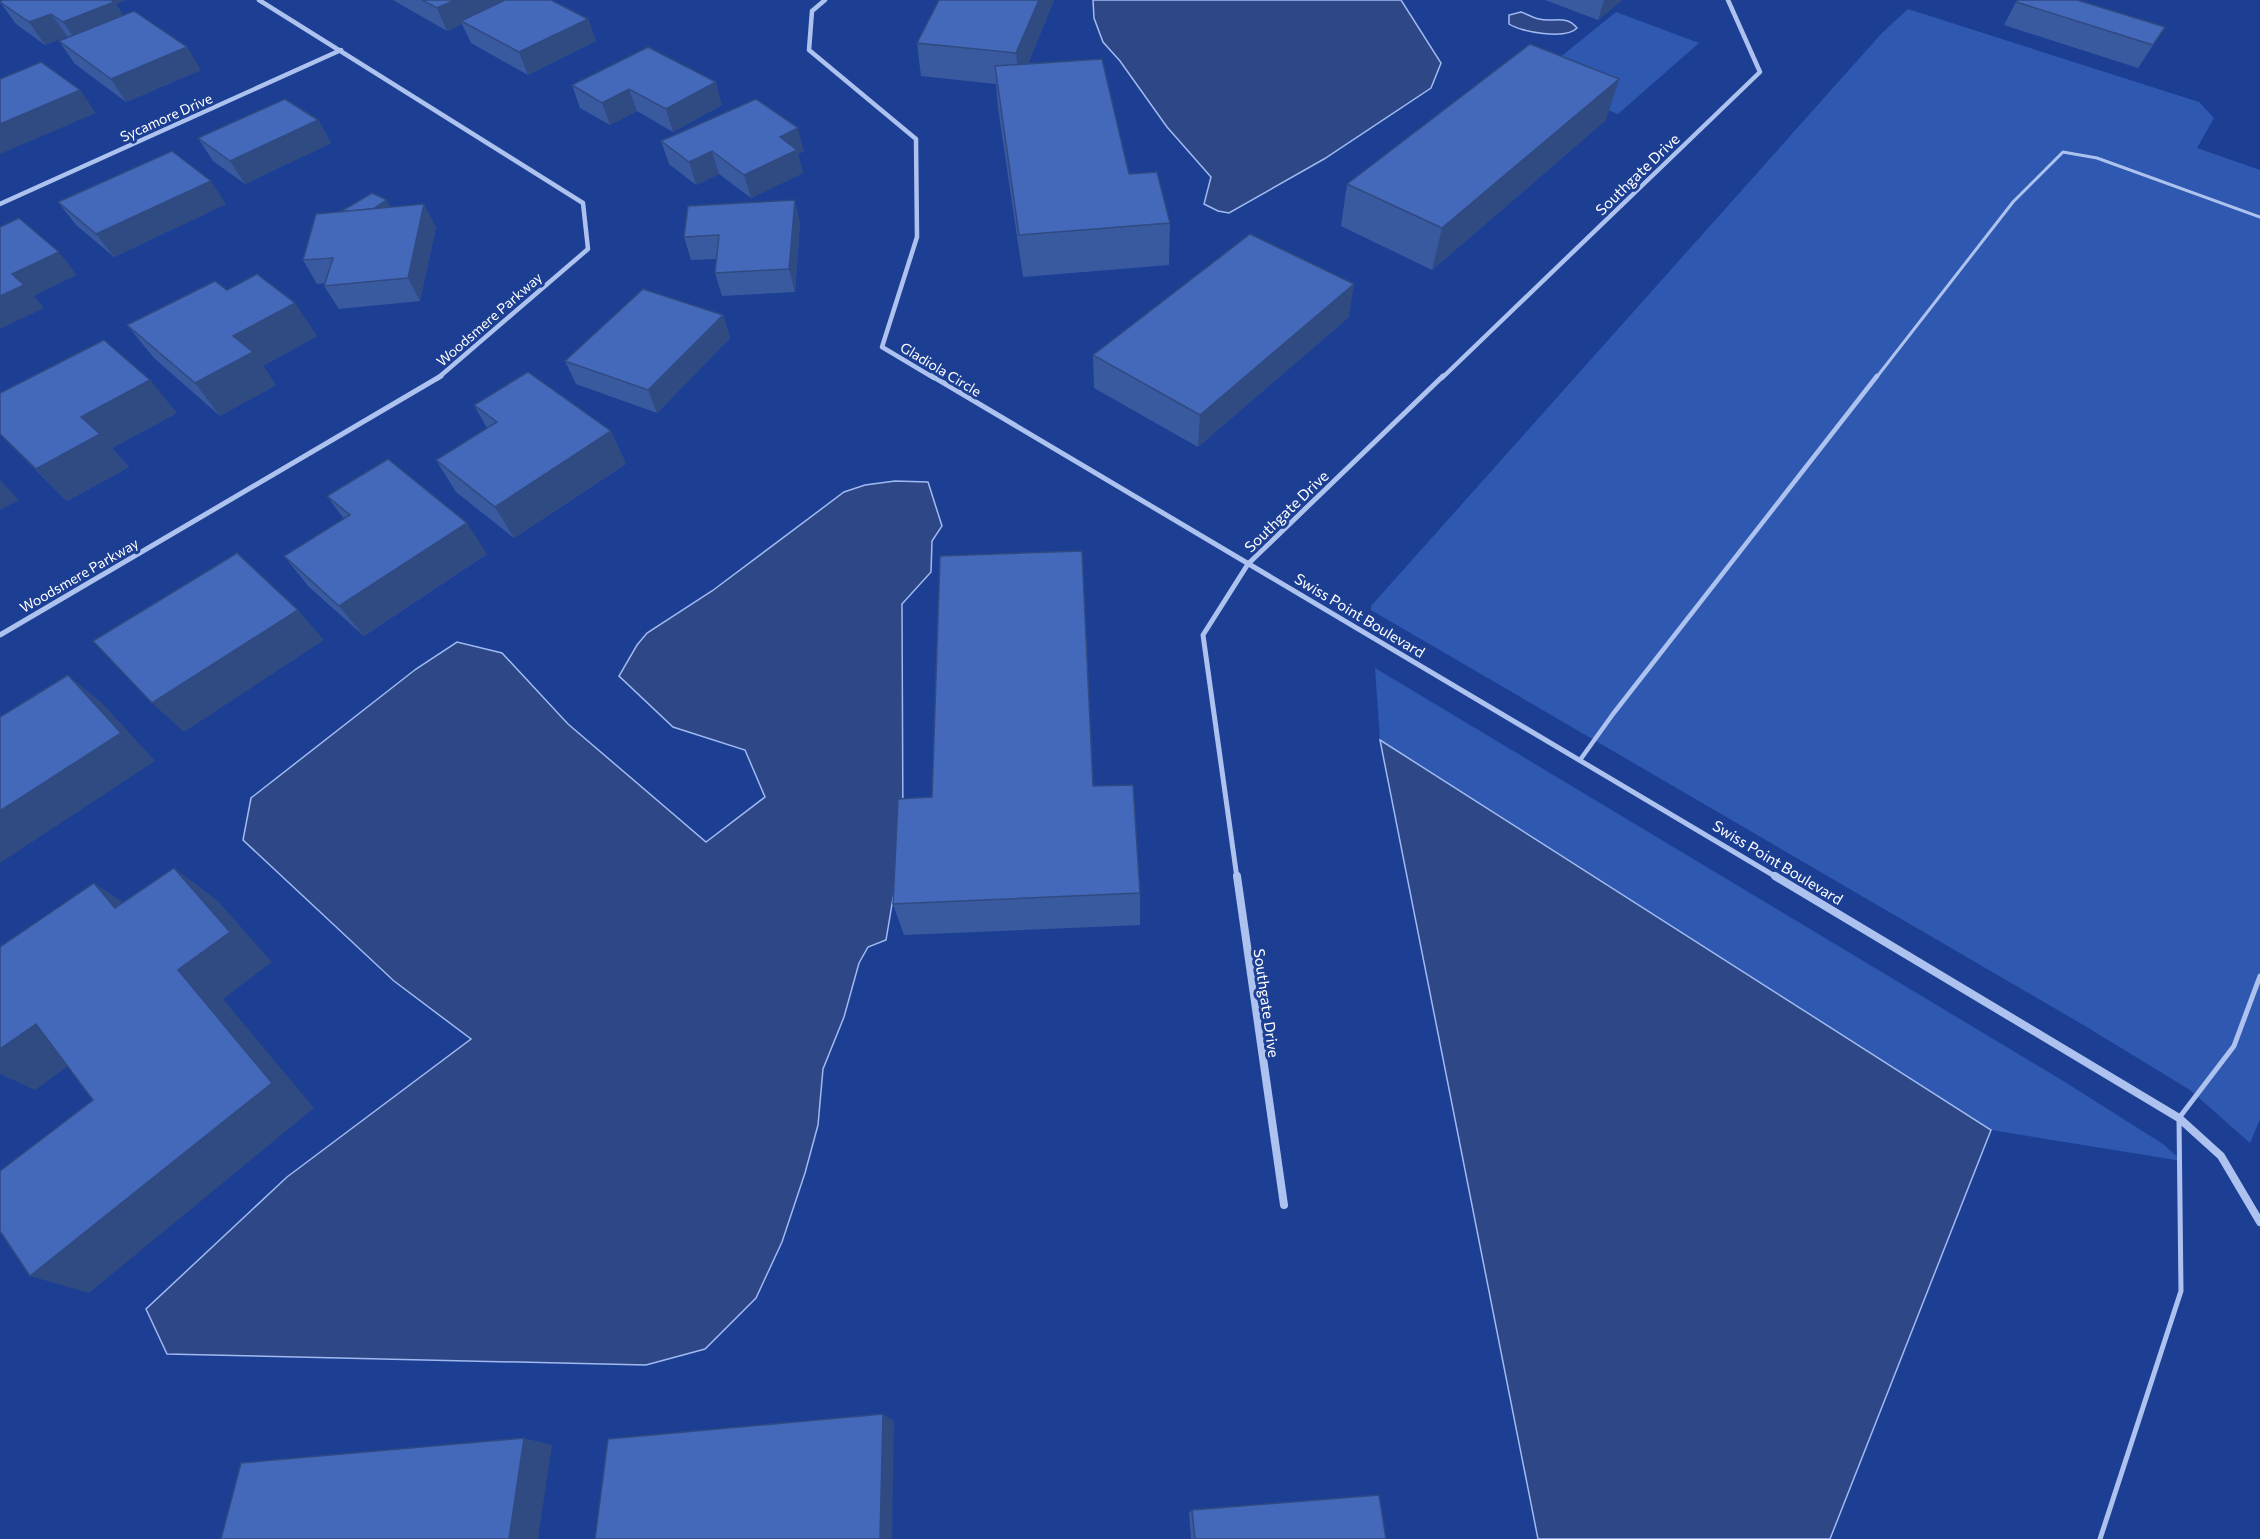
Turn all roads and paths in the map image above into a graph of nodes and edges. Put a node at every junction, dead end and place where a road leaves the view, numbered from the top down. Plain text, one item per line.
1 (259, 0) edge
2 (825, 0) edge
3 (1728, 0) edge
4 (341, 50) junction
5 (0, 204) edge
6 (2260, 217) edge
7 (1248, 564) junction
8 (0, 635) edge
9 (1580, 760) junction
10 (2260, 976) edge
11 (2179, 1118) junction
12 (1284, 1205) dead end
13 (2260, 1222) edge
14 (2100, 1539) edge

1 - 4 street, Woodsmere Parkway
2 - 7 street, Gladiola Circle
3 - 7 street, Southgate Drive
4 - 5 street, Sycamore Drive
4 - 8 street, Woodsmere Parkway
6 - 9 lane
7 - 9 street, Swiss Point Boulevard
7 - 12 street, Southgate Drive
9 - 11 street, Swiss Point Boulevard
10 - 11 lane
11 - 13 street, Swiss Point Boulevard
11 - 14 lane

